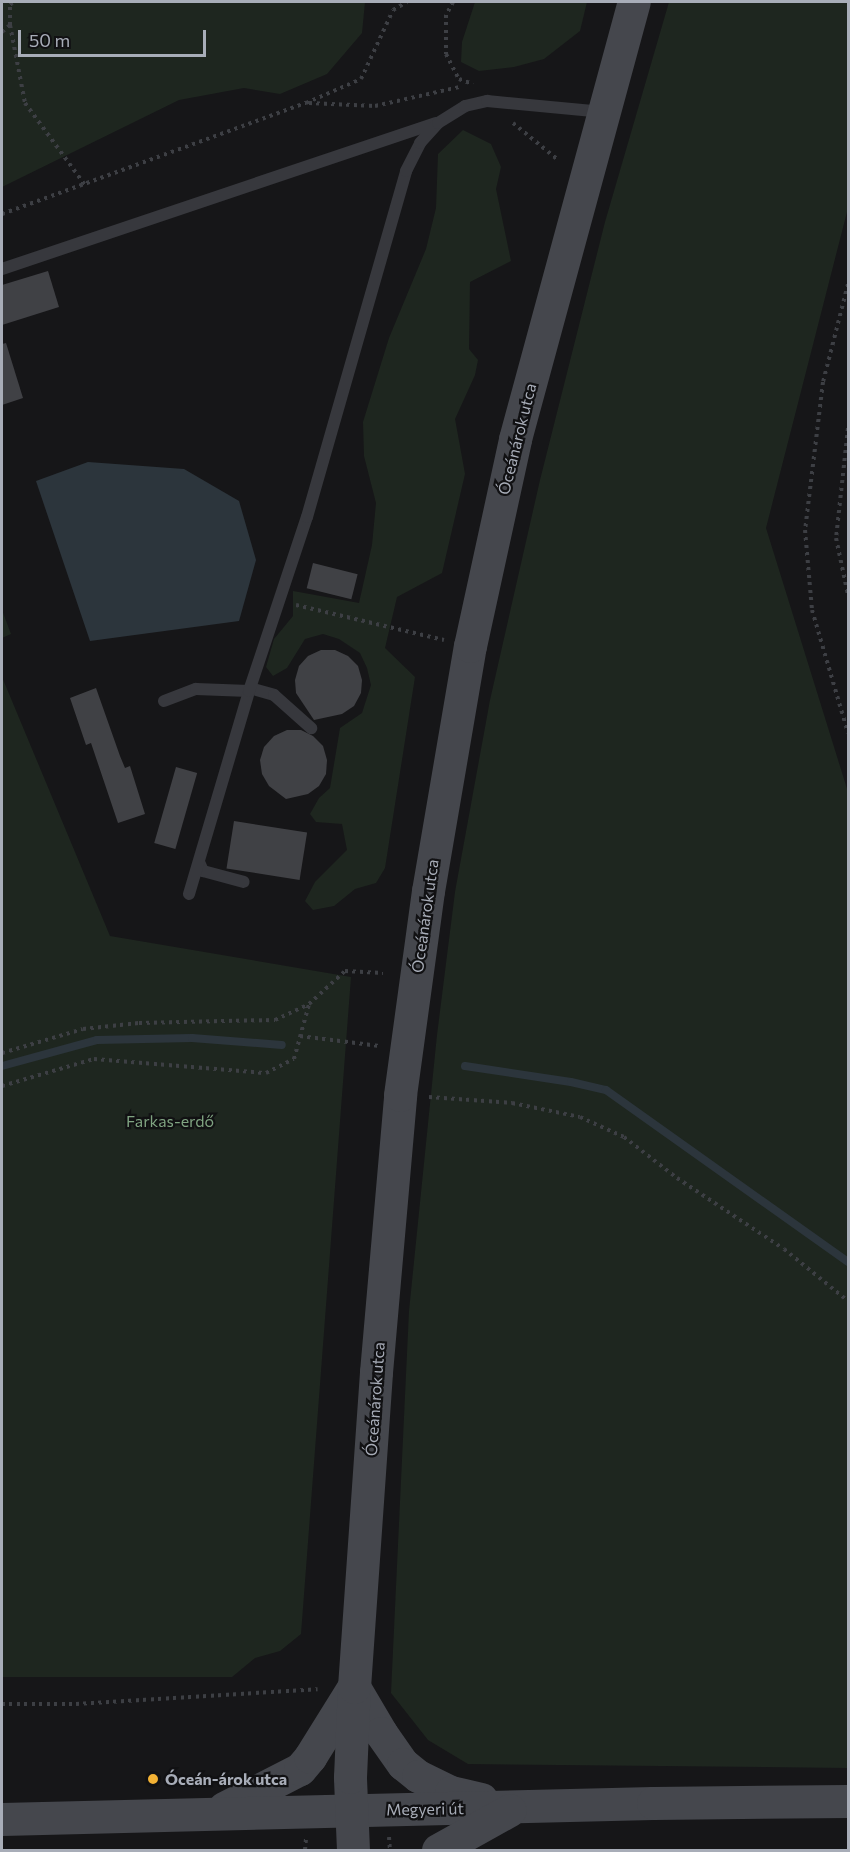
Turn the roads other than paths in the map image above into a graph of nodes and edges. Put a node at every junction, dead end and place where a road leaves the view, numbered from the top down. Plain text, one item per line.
1 (634, 2) edge
2 (603, 112) junction
3 (438, 123) junction
4 (2, 269) edge
5 (250, 689) junction
6 (164, 701) dead end
7 (311, 728) dead end
8 (199, 862) junction
9 (244, 882) dead end
10 (189, 894) dead end
11 (354, 1687) junction
12 (849, 1801) edge
13 (514, 1807) junction
14 (351, 1810) junction
15 (191, 1815) junction
16 (2, 1819) edge
17 (353, 1851) edge
18 (438, 1851) edge

1 - 2 street, Óceánárok utca
2 - 3 lane
2 - 11 street, Óceánárok utca
3 - 4 lane
3 - 5 lane
5 - 6 lane
5 - 7 lane
5 - 8 lane
8 - 9 lane
8 - 10 lane
11 - 13 street
11 - 14 street, Óceánárok utca
11 - 15 street
12 - 13 street, Megyeri út
13 - 14 street, Megyeri út
13 - 18 street
14 - 15 street, Megyeri út
14 - 17 street, Óceánárok utca
15 - 16 street, Megyeri út

